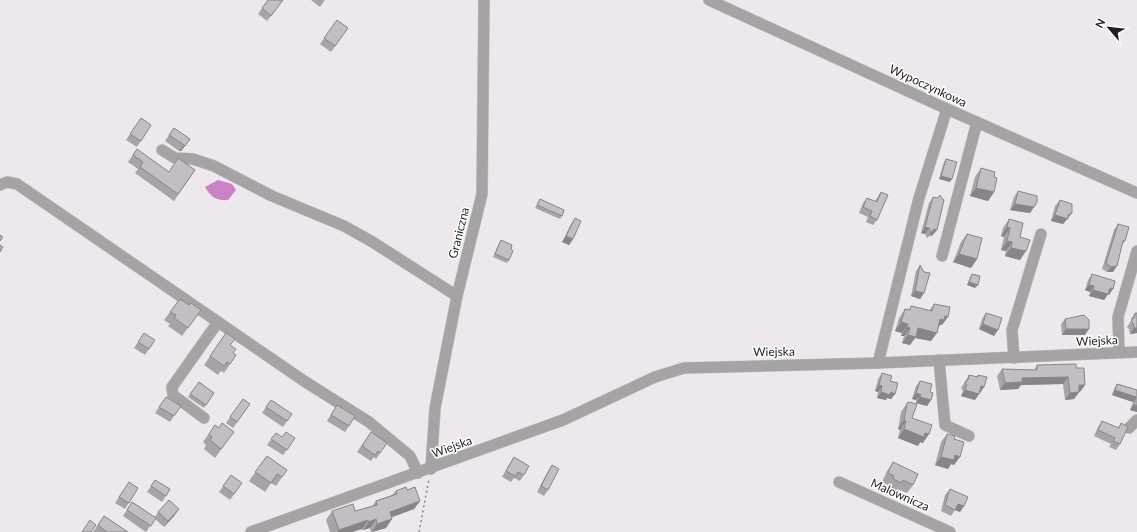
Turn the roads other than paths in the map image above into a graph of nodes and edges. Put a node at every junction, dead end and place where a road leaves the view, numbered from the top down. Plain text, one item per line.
1 (484, 0) edge
2 (709, 0) edge
3 (947, 109) junction
4 (977, 122) junction
5 (162, 150) dead end
6 (0, 185) edge
7 (1137, 193) edge
8 (1040, 234) dead end
9 (1137, 251) edge
10 (942, 256) dead end
11 (457, 296) junction
12 (218, 322) junction
13 (1119, 352) junction
14 (1137, 352) edge
15 (1014, 358) junction
16 (939, 360) junction
17 (878, 363) junction
18 (204, 418) dead end
19 (969, 436) dead end
20 (431, 469) junction
21 (418, 473) junction
22 (839, 482) dead end
23 (251, 532) edge
24 (950, 532) edge

1 - 11 street, Graniczna
2 - 3 street, Wypoczynkowa
3 - 4 street, Wypoczynkowa
3 - 17 street
4 - 7 street, Wypoczynkowa
4 - 10 street
5 - 11 street
6 - 12 street
8 - 15 street
9 - 13 street
11 - 20 street, Graniczna
12 - 18 street
12 - 21 street
13 - 14 street, Wiejska
13 - 15 street, Wiejska
15 - 16 street, Wiejska
16 - 17 street, Wiejska
16 - 19 street
17 - 20 street, Wiejska
20 - 21 street, Wiejska
21 - 23 street, Wiejska
22 - 24 street, Malownicza

